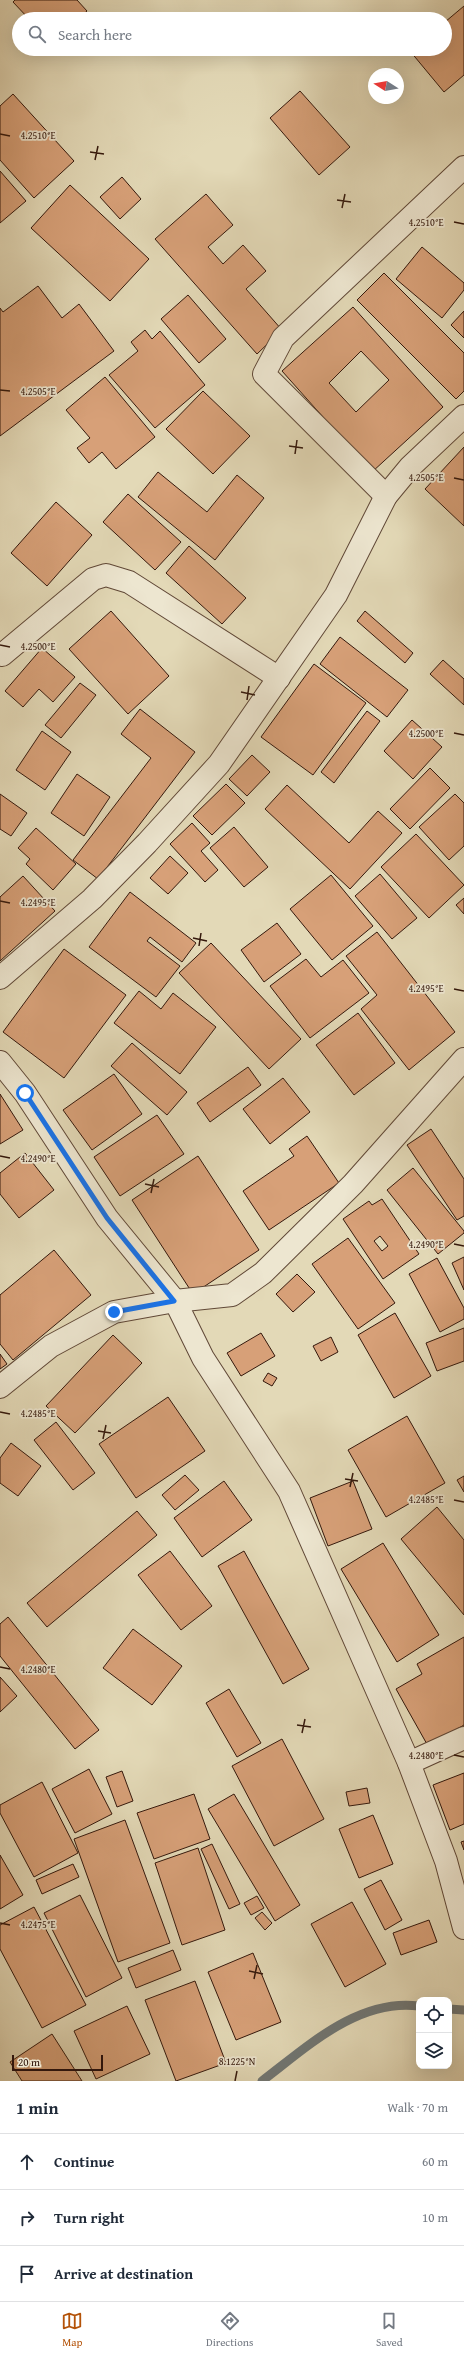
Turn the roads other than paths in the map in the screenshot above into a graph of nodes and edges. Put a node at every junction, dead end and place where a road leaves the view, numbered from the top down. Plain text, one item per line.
1 (464, 167) edge
2 (464, 416) edge
3 (386, 496) junction
4 (2, 655) dead end
5 (279, 678) junction
6 (0, 978) edge
7 (464, 1059) edge
8 (0, 1062) edge
9 (174, 1301) junction
10 (0, 1387) edge
11 (464, 1738) edge
12 (409, 1763) junction
13 (464, 1928) edge

1 - 3 street
2 - 3 street
3 - 5 street
4 - 5 street
5 - 6 street
7 - 9 street
8 - 9 street
9 - 10 street
9 - 12 street
11 - 12 street
12 - 13 street

